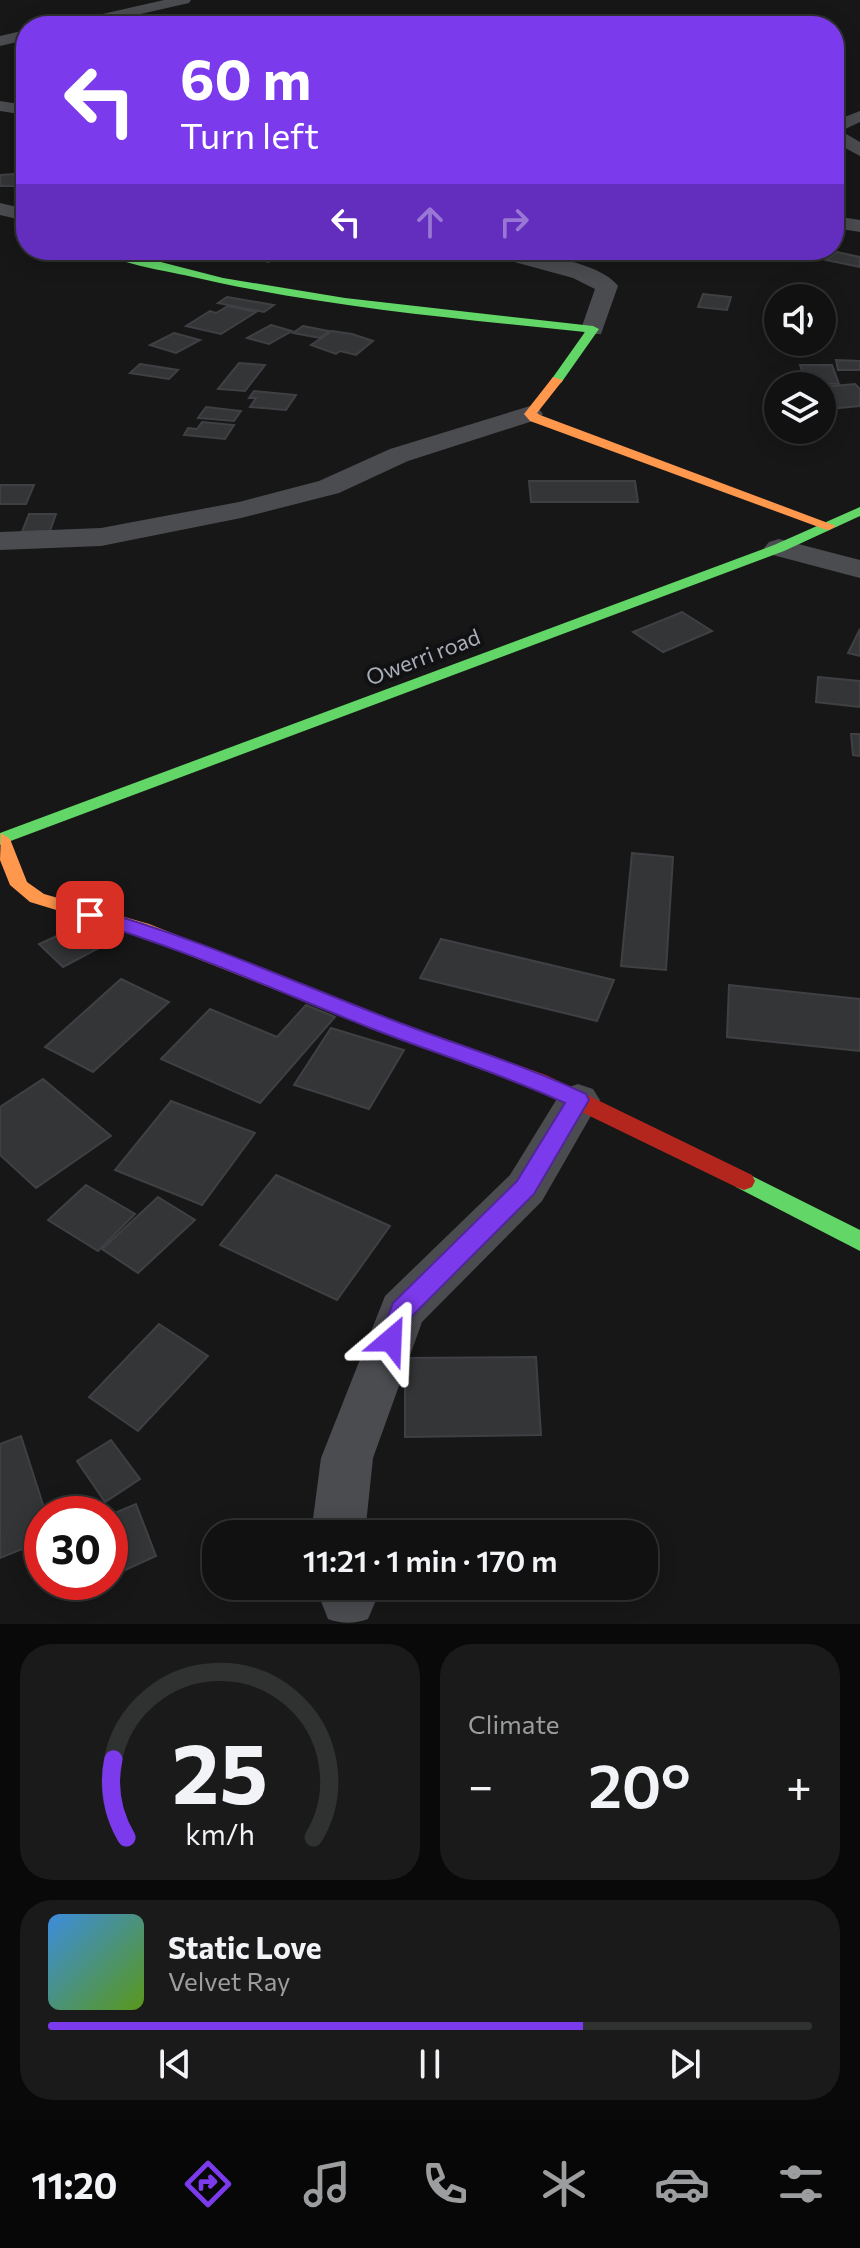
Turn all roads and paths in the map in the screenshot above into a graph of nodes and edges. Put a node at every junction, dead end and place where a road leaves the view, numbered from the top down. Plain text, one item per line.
1 (184, 0) edge
2 (69, 7) dead end
3 (87, 16) edge
4 (113, 16) edge
5 (857, 105) edge
6 (844, 124) edge
7 (138, 260) edge
8 (534, 260) edge
9 (593, 329) junction
10 (530, 414) junction
11 (860, 511) edge
12 (829, 526) junction
13 (5, 548) edge
14 (779, 548) junction
15 (860, 569) edge
16 (1, 839) edge
17 (578, 1100) junction
18 (860, 1241) edge
19 (340, 1520) edge

1 - 4 street
2 - 3 street
5 - 6 street
7 - 9 street
8 - 9 street
9 - 10 street
10 - 12 street
10 - 13 street
11 - 12 street, Owerri road
12 - 14 street, Owerri road
14 - 15 street
14 - 16 street, Owerri road
16 - 17 street
17 - 18 street
17 - 19 street

